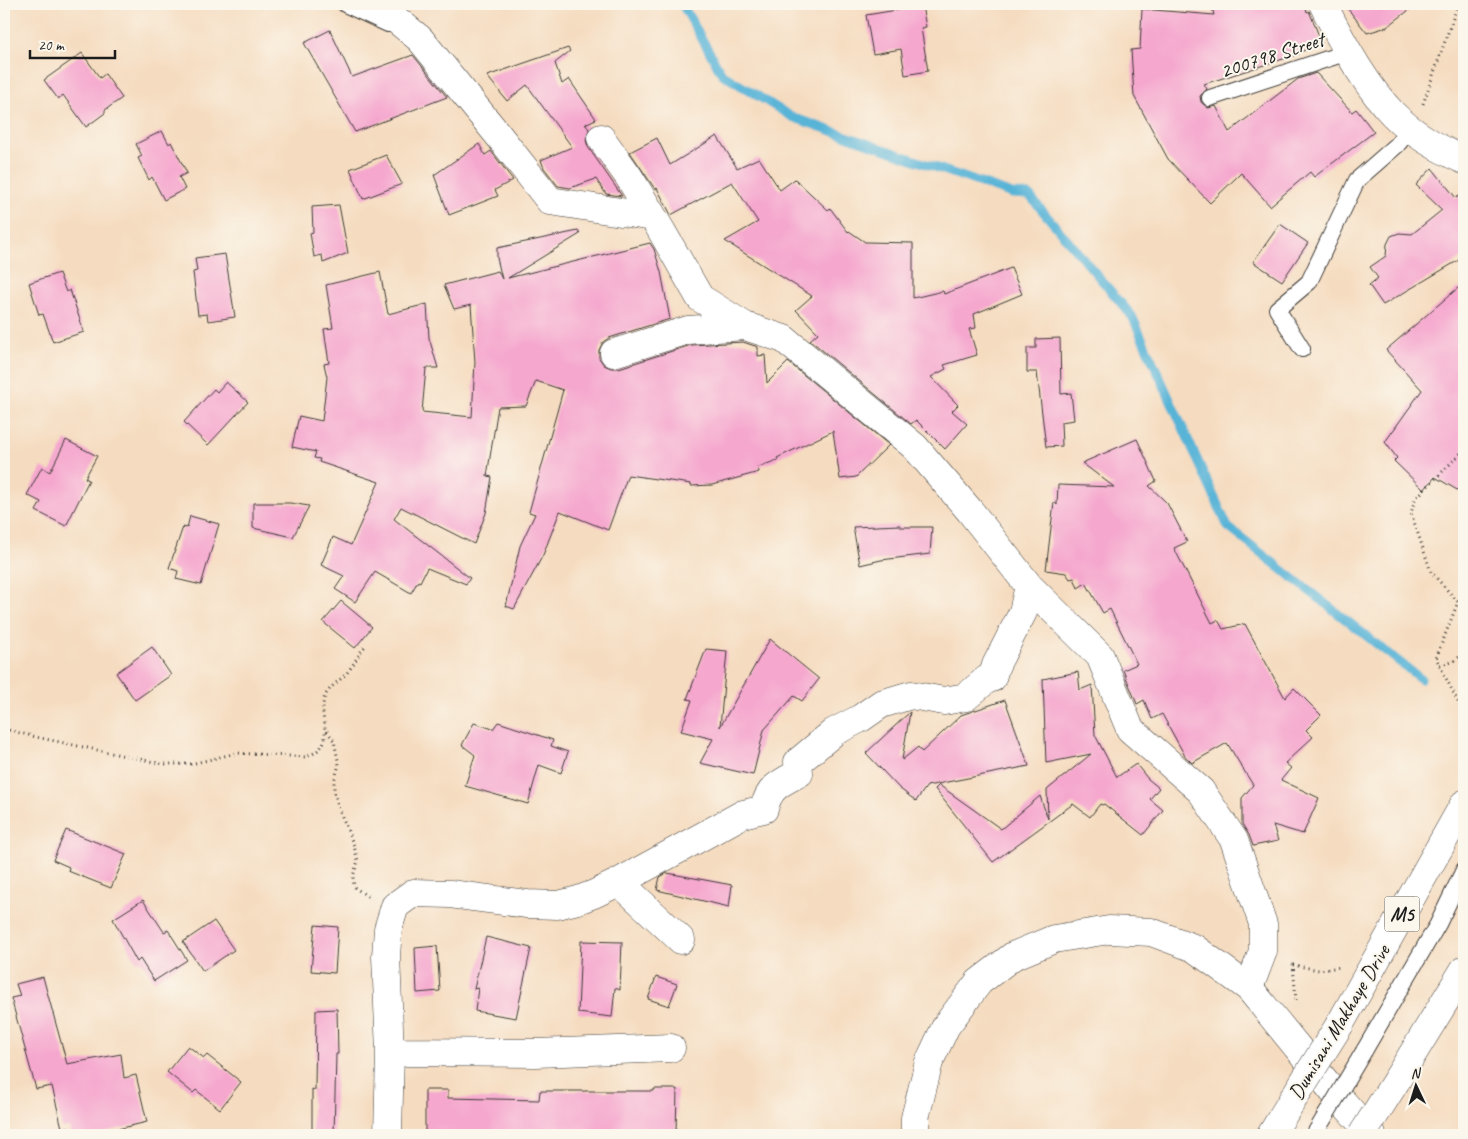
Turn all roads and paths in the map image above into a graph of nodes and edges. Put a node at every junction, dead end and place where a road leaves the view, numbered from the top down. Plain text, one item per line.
1 (345, 4) edge
2 (377, 4) edge
3 (1323, 4) edge
4 (1458, 4) edge
5 (420, 39) junction
6 (1348, 52) junction
7 (1210, 98) dead end
8 (1410, 129) junction
9 (601, 138) dead end
10 (1464, 160) edge
11 (654, 218) junction
12 (745, 326) junction
13 (1302, 349) dead end
14 (614, 353) dead end
15 (1464, 450) edge
16 (1028, 586) junction
17 (365, 646) dead end
18 (1464, 653) edge
19 (1440, 665) junction
20 (1464, 714) edge
21 (4, 729) edge
22 (326, 731) junction
23 (1464, 804) edge
24 (1464, 870) edge
25 (619, 882) junction
26 (1464, 898) edge
27 (395, 906) junction
28 (1438, 924) junction
29 (681, 940) dead end
30 (1319, 970) dead end
31 (1464, 970) edge
32 (1249, 988) junction
33 (1296, 1001) dead end
34 (671, 1048) dead end
35 (390, 1052) junction
36 (388, 1135) edge
37 (915, 1135) edge
38 (1271, 1135) edge
39 (1314, 1135) edge
40 (1362, 1135) edge
41 (1372, 1135) edge

1 - 5 lane
2 - 5 street
3 - 6 street
4 - 8 path
5 - 11 street
6 - 7 lane, 200798 Street
6 - 8 street
8 - 10 street
8 - 13 lane
9 - 11 street
11 - 12 street
12 - 14 street
12 - 16 street
15 - 19 path
16 - 25 street
16 - 32 street
17 - 22 path
18 - 19 path
19 - 20 path
21 - 22 path
22 - 27 path
23 - 38 street, Dumisani Makhaye Drive / M5, bridge
24 - 28 lane
25 - 27 street
25 - 29 street
26 - 28 lane
27 - 35 street
28 - 39 lane, bridge
30 - 33 path
31 - 40 street, bridge
32 - 37 street
32 - 41 street
34 - 35 street
35 - 36 street

